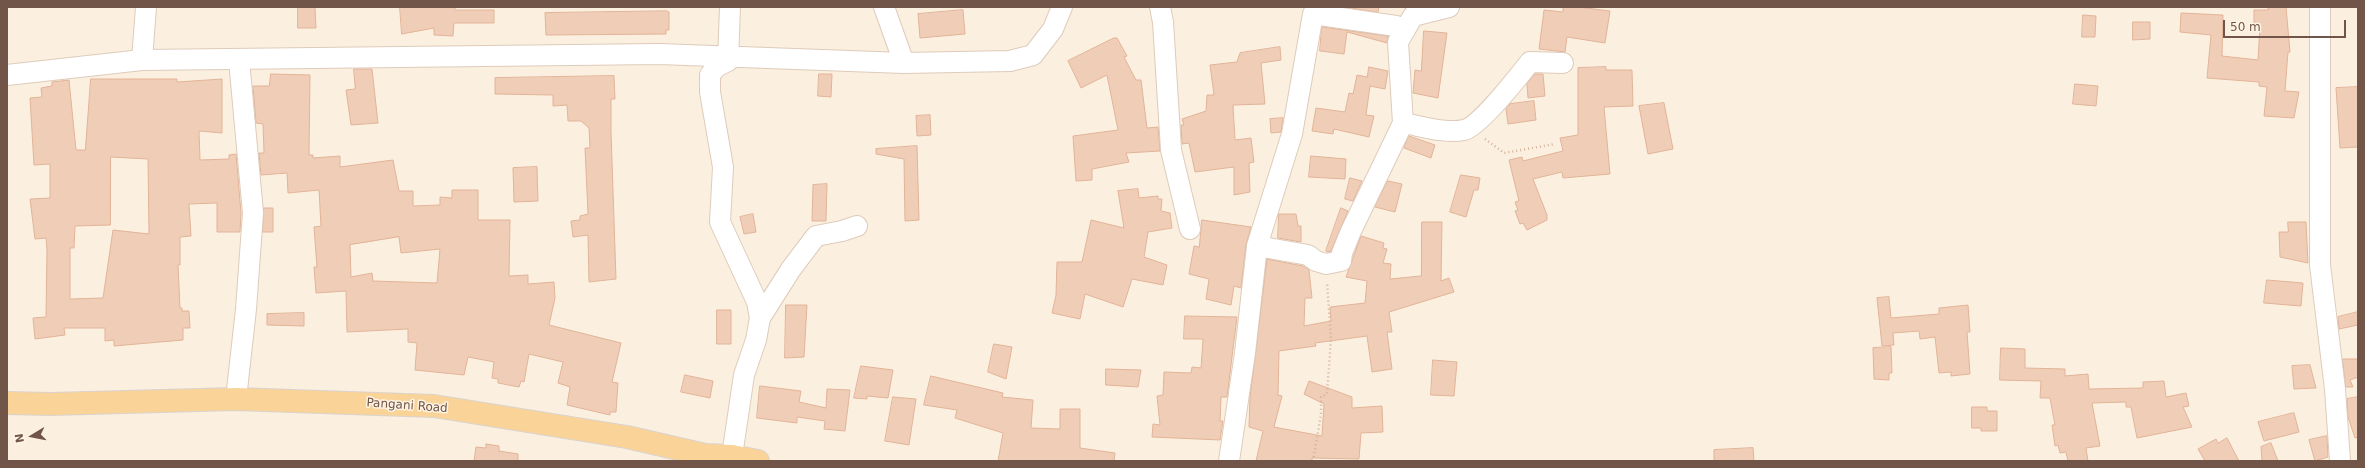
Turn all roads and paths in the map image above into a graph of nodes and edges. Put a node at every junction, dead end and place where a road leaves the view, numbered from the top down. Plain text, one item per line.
1 (146, 7) edge
2 (730, 7) edge
3 (884, 7) edge
4 (1062, 7) edge
5 (1160, 7) edge
6 (1448, 7) edge
7 (2320, 7) edge
8 (1405, 29) junction
9 (729, 57) junction
10 (142, 60) junction
11 (239, 60) junction
12 (1563, 63) dead end
13 (904, 64) junction
14 (9, 75) edge
15 (1403, 123) junction
16 (1465, 130) junction
17 (1555, 144) dead end
18 (857, 226) dead end
19 (1190, 229) dead end
20 (1257, 246) junction
21 (1326, 264) junction
22 (760, 318) junction
23 (236, 399) junction
24 (10, 403) edge
25 (732, 456) junction
26 (704, 458) edge
27 (758, 461) edge
28 (1229, 461) edge
29 (1313, 461) edge
30 (2340, 461) edge

1 - 10 street
2 - 9 street
3 - 13 street
4 - 13 street
5 - 19 street
6 - 8 street
7 - 30 street
8 - 15 street
8 - 20 street
9 - 11 street
9 - 13 street
9 - 22 street
10 - 11 street
10 - 14 street
11 - 23 street
12 - 16 street
15 - 16 street
15 - 21 street
16 - 17 path
18 - 22 street
20 - 21 street
20 - 28 street
21 - 29 path
22 - 25 street
23 - 24 main road, Pangani Road
23 - 26 main road, Pangani Road
25 - 26 main road, Pangani Road
25 - 27 main road, Pangani Road

